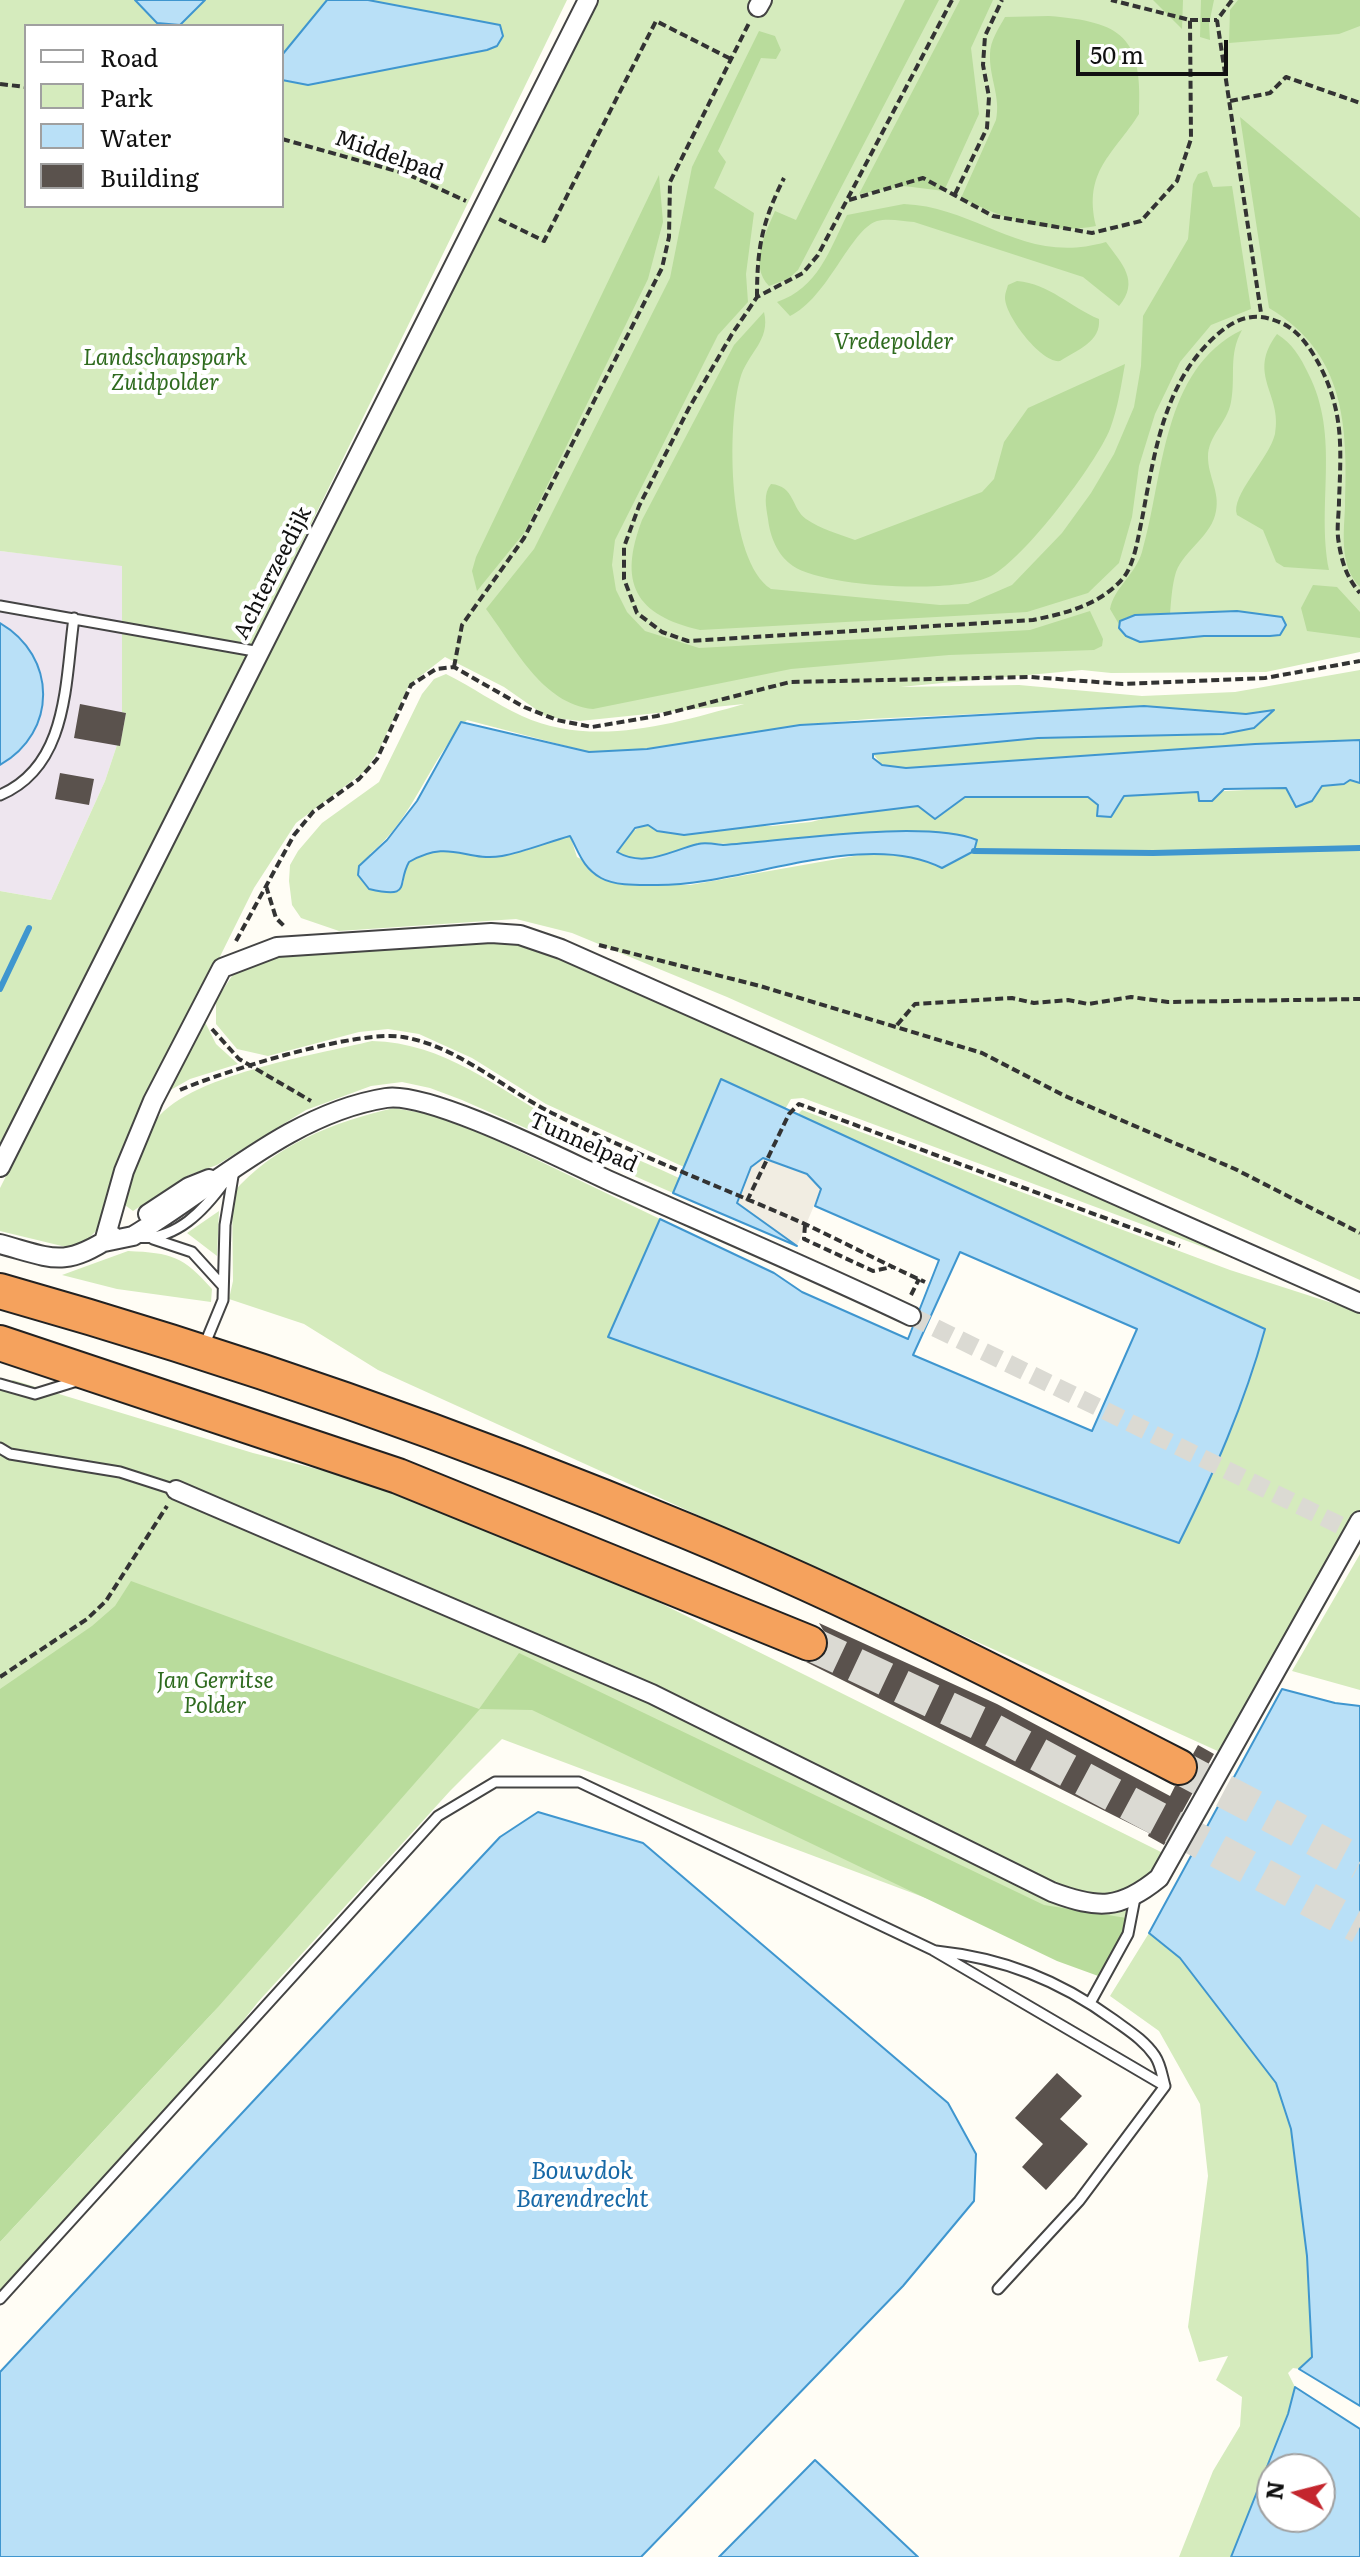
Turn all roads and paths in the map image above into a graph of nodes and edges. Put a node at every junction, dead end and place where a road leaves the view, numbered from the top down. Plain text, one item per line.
1 (588, 0) edge
2 (952, 0) edge
3 (1002, 0) edge
4 (1111, 0) edge
5 (1232, 0) edge
6 (760, 4) edge
7 (1190, 20) junction
8 (1217, 20) junction
9 (731, 59) junction
10 (0, 84) edge
11 (24, 87) edge
12 (1230, 101) junction
13 (1360, 103) edge
14 (284, 140) edge
15 (784, 178) dead end
16 (955, 194) junction
17 (849, 200) junction
18 (483, 211) junction
19 (757, 297) junction
20 (1261, 314) junction
21 (1360, 593) edge
22 (0, 606) edge
23 (74, 618) junction
24 (260, 652) junction
25 (1360, 661) edge
26 (454, 667) junction
27 (0, 795) edge
28 (265, 883) junction
29 (314, 945) junction
30 (561, 949) junction
31 (222, 968) junction
32 (1360, 999) edge
33 (207, 1000) junction
34 (897, 1025) junction
35 (251, 1065) junction
36 (153, 1101) junction
37 (330, 1113) junction
38 (0, 1167) edge
39 (234, 1170) junction
40 (747, 1201) junction
41 (805, 1225) junction
42 (1360, 1233) edge
43 (133, 1236) junction
44 (153, 1239) junction
45 (104, 1242) junction
46 (0, 1244) edge
47 (1187, 1249) dead end
48 (892, 1267) junction
49 (925, 1282) dead end
50 (222, 1285) junction
51 (0, 1291) edge
52 (1360, 1303) edge
53 (911, 1316) tunnel mouth
54 (0, 1343) edge
55 (202, 1352) junction
56 (98, 1374) junction
57 (0, 1384) edge
58 (0, 1448) edge
59 (176, 1490) junction
60 (1360, 1521) edge
61 (809, 1643) tunnel mouth
62 (0, 1677) edge
63 (1179, 1767) tunnel mouth
64 (1135, 1898) junction
65 (933, 1950) junction
66 (1090, 2003) junction
67 (1165, 2086) junction
68 (998, 2289) dead end
69 (0, 2299) edge

1 - 18 street, Achterzeedijk
2 - 17 path
3 - 16 path
4 - 7 path
5 - 8 path
6 - 9 path
7 - 8 path
7 - 16 path
8 - 12 path
9 - 18 path, Middelpad
9 - 26 path
10 - 11 path
12 - 13 path
12 - 20 path
14 - 18 path, Middelpad
15 - 19 path
16 - 17 path
17 - 19 path
18 - 24 street, Achterzeedijk
19 - 20 path
20 - 21 path
22 - 23 lane
23 - 24 lane
23 - 27 lane
24 - 38 street, Achterzeedijk
25 - 26 path
26 - 28 path
28 - 29 path
28 - 31 path
29 - 30 street
29 - 31 street
30 - 34 path
30 - 52 street
31 - 33 street
32 - 34 path
33 - 35 path
33 - 36 street
34 - 42 path
35 - 36 path, Tunnelpad
35 - 37 path
35 - 40 path, Tunnelpad
36 - 45 street
37 - 39 street, Tunnelpad
37 - 53 street, Tunnelpad
39 - 43 street, Tunnelpad
39 - 44 lane, Tunnelpad
39 - 45 street, Tunnelpad
39 - 50 lane
40 - 41 path, Tunnelpad
40 - 47 path
41 - 48 path, Tunnelpad
41 - 48 path
43 - 44 lane, Tunnelpad
43 - 45 street, Tunnelpad
44 - 50 lane
45 - 46 street, Tunnelpad
48 - 49 path, Tunnelpad
50 - 55 lane
51 - 55 highway
54 - 56 highway
55 - 63 highway
56 - 57 lane
56 - 61 highway
58 - 59 lane
59 - 62 path
59 - 64 street
60 - 64 street
64 - 66 lane
65 - 66 lane
65 - 67 lane
65 - 69 lane
66 - 67 lane
67 - 68 lane

